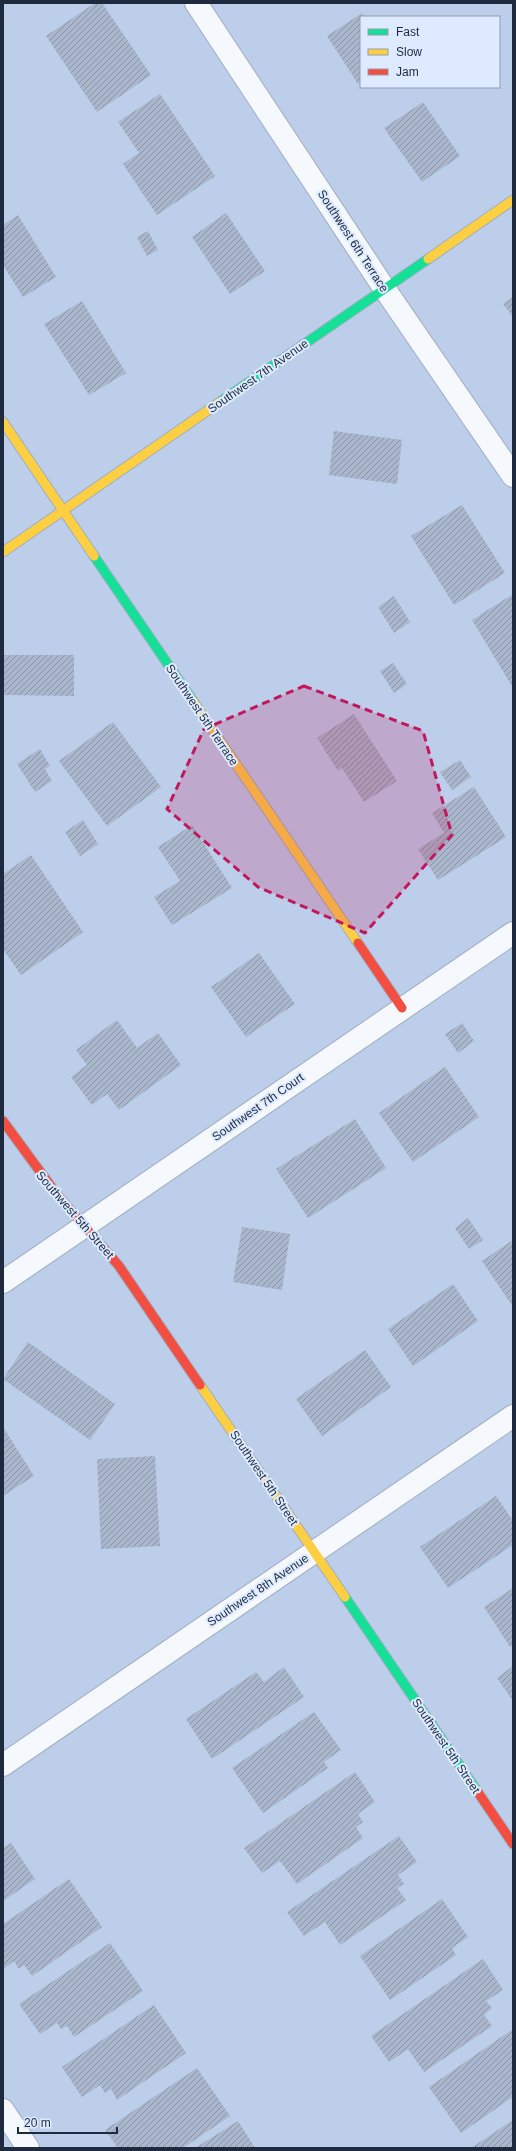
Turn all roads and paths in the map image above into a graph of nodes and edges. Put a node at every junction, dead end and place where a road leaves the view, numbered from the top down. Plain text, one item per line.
1 (196, 3) edge
2 (513, 200) edge
3 (384, 288) junction
4 (3, 422) edge
5 (513, 476) edge
6 (63, 510) junction
7 (3, 552) edge
8 (513, 933) edge
9 (402, 1008) junction
10 (3, 1121) edge
11 (83, 1227) junction
12 (3, 1282) edge
13 (513, 1416) edge
14 (314, 1551) junction
15 (3, 1764) edge
16 (513, 1844) edge
17 (3, 2110) edge
18 (28, 2148) edge

1 - 3 street, Southwest 6th Terrace
2 - 3 street, Southwest 7th Avenue
3 - 5 street, Southwest 6th Terrace
3 - 6 street, Southwest 7th Avenue
4 - 6 street, Southwest 5th Terrace
6 - 7 street, Southwest 7th Avenue
6 - 9 street, Southwest 5th Terrace
8 - 9 street, Southwest 7th Court
9 - 11 street, Southwest 7th Court
10 - 11 street, Southwest 5th Street
11 - 12 street, Southwest 7th Court
11 - 14 street, Southwest 5th Street
13 - 14 street, Southwest 8th Avenue
14 - 15 street, Southwest 8th Avenue
14 - 16 street, Southwest 5th Street
17 - 18 street

